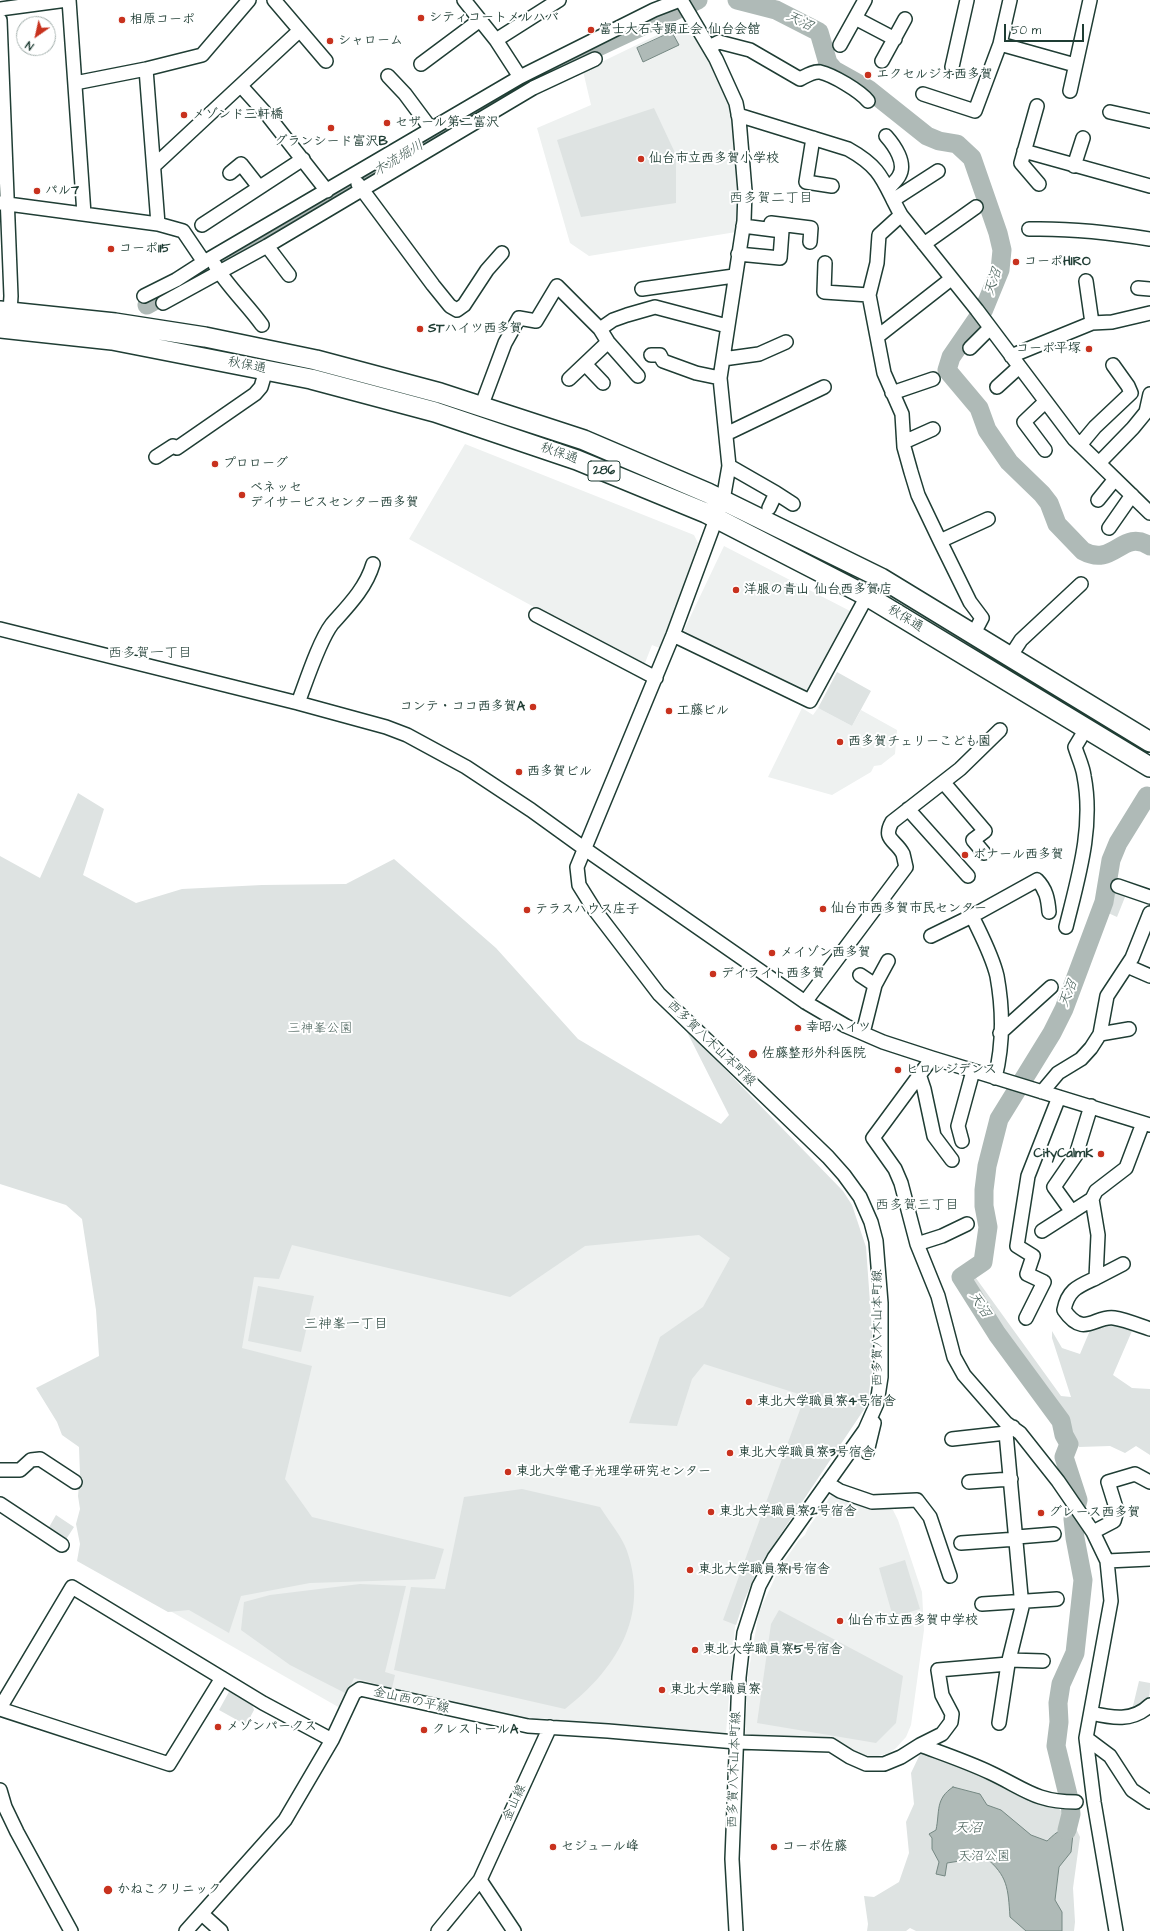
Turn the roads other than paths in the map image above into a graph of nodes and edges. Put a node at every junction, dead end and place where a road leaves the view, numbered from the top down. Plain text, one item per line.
1 (68, 0) edge
2 (249, 0) edge
3 (274, 0) edge
4 (464, 0) edge
5 (559, 0) edge
6 (864, 0) edge
7 (967, 0) edge
8 (1090, 0) edge
9 (681, 1) edge
10 (1010, 2) edge
11 (0, 9) edge
12 (855, 18) junction
13 (905, 19) dead end
14 (0, 20) edge
15 (480, 20) junction
16 (300, 31) junction
17 (894, 39) junction
18 (496, 40) junction
19 (1000, 44) junction
20 (840, 45) dead end
21 (709, 47) junction
22 (593, 53) junction
23 (326, 61) dead end
24 (882, 61) dead end
25 (421, 64) dead end
26 (1075, 65) junction
27 (952, 67) dead end
28 (146, 69) junction
29 (388, 76) dead end
30 (520, 77) junction
31 (75, 83) junction
32 (241, 86) junction
33 (1070, 91) dead end
34 (923, 94) dead end
35 (868, 101) dead end
36 (1037, 106) dead end
37 (1110, 112) dead end
38 (738, 115) junction
39 (1150, 121) edge
40 (431, 129) junction
41 (886, 136) dead end
42 (813, 138) junction
43 (1083, 138) dead end
44 (1024, 152) junction
45 (303, 159) junction
46 (155, 165) junction
47 (1074, 166) junction
48 (938, 171) dead end
49 (230, 173) dead end
50 (357, 183) junction
51 (1039, 184) dead end
52 (832, 186) dead end
53 (1150, 186) edge
54 (259, 187) junction
55 (327, 191) junction
56 (891, 194) junction
57 (4, 203) edge
58 (976, 207) dead end
59 (84, 214) junction
60 (901, 215) junction
61 (743, 223) junction
62 (158, 224) junction
63 (202, 225) dead end
64 (1029, 229) dead end
65 (1150, 239) edge
66 (810, 242) dead end
67 (924, 244) junction
68 (267, 246) junction
69 (502, 253) dead end
70 (738, 254) junction
71 (825, 263) dead end
72 (214, 265) junction
73 (289, 275) dead end
74 (734, 276) junction
75 (951, 278) junction
76 (1086, 281) dead end
77 (642, 289) dead end
78 (869, 294) junction
79 (144, 296) dead end
80 (163, 303) dead end
81 (1150, 314) edge
82 (983, 319) junction
83 (2, 322) edge
84 (1092, 323) junction
85 (262, 325) dead end
86 (727, 326) junction
87 (600, 329) junction
88 (877, 337) junction
89 (608, 342) junction
90 (786, 342) dead end
91 (970, 348) dead end
92 (651, 355) dead end
93 (1011, 356) junction
94 (722, 359) junction
95 (585, 364) junction
96 (1113, 365) dead end
97 (1019, 367) junction
98 (266, 370) junction
99 (638, 376) dead end
100 (720, 378) junction
101 (569, 379) dead end
102 (933, 379) dead end
103 (603, 383) dead end
104 (824, 387) dead end
105 (997, 387) dead end
106 (892, 394) junction
107 (1150, 394) edge
108 (1045, 402) junction
109 (481, 407) junction
110 (934, 429) dead end
111 (726, 434) junction
112 (904, 442) junction
113 (1080, 445) junction
114 (1045, 450) dead end
115 (156, 457) dead end
116 (1098, 463) junction
117 (729, 466) junction
118 (1115, 479) junction
119 (776, 493) junction
120 (1132, 495) junction
121 (723, 500) junction
122 (1098, 500) dead end
123 (793, 504) dead end
124 (766, 512) junction
125 (1150, 513) edge
126 (716, 519) junction
127 (988, 519) dead end
128 (1109, 528) dead end
129 (940, 541) junction
130 (372, 564) dead end
131 (1081, 584) dead end
132 (867, 596) junction
133 (536, 615) dead end
134 (0, 629) edge
135 (673, 635) junction
136 (973, 635) junction
137 (1010, 657) junction
138 (656, 678) junction
139 (298, 702) junction
140 (1086, 728) junction
141 (1000, 730) dead end
142 (1150, 742) edge
143 (1150, 767) edge
144 (944, 783) junction
145 (908, 809) junction
146 (585, 849) junction
147 (984, 853) dead end
148 (968, 876) dead end
149 (1118, 886) dead end
150 (1150, 897) edge
151 (1049, 912) dead end
152 (972, 916) junction
153 (1148, 921) edge
154 (1066, 927) dead end
155 (930, 936) dead end
156 (888, 960) dead end
157 (1127, 966) junction
158 (860, 975) dead end
159 (1150, 976) edge
160 (875, 985) junction
161 (1051, 987) dead end
162 (805, 1002) junction
163 (1129, 1029) dead end
164 (863, 1033) junction
165 (1000, 1033) junction
166 (1100, 1034) junction
167 (932, 1058) junction
168 (973, 1071) junction
169 (920, 1076) junction
170 (995, 1078) junction
171 (1042, 1092) junction
172 (1059, 1097) junction
173 (1091, 1106) junction
174 (1147, 1124) edge
175 (962, 1141) dead end
176 (952, 1160) dead end
177 (1092, 1199) junction
178 (1072, 1212) junction
179 (967, 1224) dead end
180 (1042, 1231) dead end
181 (917, 1244) junction
182 (1123, 1264) dead end
183 (1096, 1278) junction
184 (1026, 1318) dead end
185 (1150, 1329) edge
186 (870, 1420) junction
187 (1010, 1430) junction
188 (952, 1439) dead end
189 (867, 1452) dead end
190 (0, 1471) edge
191 (1011, 1479) junction
192 (76, 1482) dead end
193 (968, 1482) dead end
194 (827, 1483) junction
195 (1150, 1488) edge
196 (0, 1504) edge
197 (1093, 1532) junction
198 (1054, 1534) dead end
199 (1017, 1538) junction
200 (961, 1543) dead end
201 (62, 1545) dead end
202 (1150, 1559) edge
203 (1106, 1560) junction
204 (950, 1576) dead end
205 (1057, 1599) dead end
206 (1022, 1602) junction
207 (982, 1604) dead end
208 (1043, 1661) dead end
209 (1008, 1662) junction
210 (222, 1678) junction
211 (1150, 1705) edge
212 (0, 1709) edge
213 (1091, 1713) junction
214 (999, 1722) dead end
215 (550, 1727) junction
216 (1086, 1738) junction
217 (332, 1740) junction
218 (736, 1742) junction
219 (920, 1745) junction
220 (0, 1790) edge
221 (1076, 1802) dead end
222 (1150, 1802) edge
223 (480, 1880) junction
224 (202, 1914) junction
225 (71, 1931) edge
226 (186, 1931) edge
227 (221, 1931) edge
228 (438, 1931) edge
229 (514, 1931) edge
230 (736, 1931) edge
231 (1116, 1931) edge

1 - 11 street
1 - 31 street
2 - 28 street
3 - 16 street
4 - 15 street
5 - 18 street
6 - 12 street
7 - 27 street
8 - 26 street
9 - 21 street, 西多賀八木山本町線
9 - 22 street
10 - 19 street
12 - 17 street
12 - 20 street
13 - 17 street
14 - 57 street
15 - 18 street
15 - 25 street
16 - 23 street
16 - 32 street
17 - 24 street
18 - 30 street
19 - 26 street
19 - 34 street
21 - 35 street
21 - 38 street, 西多賀八木山本町線
22 - 30 street
22 - 50 street
26 - 33 street
28 - 31 street
28 - 46 street
29 - 40 street
30 - 40 street
31 - 59 street
32 - 45 street
32 - 46 street
36 - 44 street
37 - 39 street
38 - 42 street
38 - 61 street, 西多賀八木山本町線
40 - 50 street
41 - 56 street
42 - 52 street
42 - 56 street
43 - 47 street
44 - 47 street
44 - 51 street
45 - 54 street
45 - 55 street
46 - 62 street
47 - 53 street
48 - 56 street
49 - 54 street
50 - 55 street
50 - 68 street
50 - 69 street
54 - 63 street
55 - 72 street
56 - 60 street
57 - 59 street
57 - 83 street
58 - 67 street
59 - 62 street
60 - 67 street
60 - 78 street
61 - 66 street
61 - 70 street, 西多賀八木山本町線
61 - 70 street
62 - 72 street
64 - 65 street
67 - 75 street
68 - 72 street
68 - 73 street
70 - 74 street, 西多賀八木山本町線
71 - 78 street
72 - 79 street
72 - 80 street
72 - 85 street
74 - 77 street
74 - 86 street, 西多賀八木山本町線
75 - 82 street
75 - 88 street
76 - 84 street
78 - 88 street
81 - 84 street
82 - 91 street
82 - 93 street
83 - 98 highway, 秋保通 / 286
83 - 109 highway, 秋保通 / 286
84 - 93 street
86 - 87 street
86 - 94 street, 西多賀八木山本町線
87 - 89 street
87 - 109 street
88 - 106 street
89 - 95 street
89 - 99 street
90 - 94 street
92 - 100 street
93 - 97 street
94 - 100 street, 西多賀八木山本町線
95 - 101 street
95 - 103 street
96 - 113 street
97 - 105 street
97 - 108 street
98 - 115 street
98 - 126 highway, 秋保通 / 286
100 - 111 street, 西多賀八木山本町線
102 - 106 street
104 - 111 street
106 - 112 street
107 - 116 street
108 - 113 street
108 - 114 street
109 - 121 highway, 秋保通 / 286
110 - 112 street
111 - 117 street, 西多賀八木山本町線
112 - 129 street
113 - 116 street
116 - 118 street
117 - 119 street
117 - 121 street, 西多賀八木山本町線
118 - 120 street
118 - 122 street
119 - 123 street
119 - 124 street
120 - 125 street
120 - 128 street
121 - 124 highway, 秋保通 / 286
121 - 126 street, 西多賀八木山本町線
124 - 136 highway, 秋保通 / 286
126 - 132 highway, 秋保通 / 286
126 - 135 street, 西多賀八木山本町線
127 - 129 street
129 - 136 street
130 - 139 street
131 - 137 street
132 - 135 street
132 - 140 highway, 秋保通 / 286
133 - 138 street
134 - 139 street
135 - 138 street, 西多賀八木山本町線
136 - 137 highway, 秋保通 / 286
137 - 142 highway, 秋保通 / 286
138 - 146 street, 西多賀八木山本町線
139 - 146 street
140 - 143 highway, 秋保通 / 286
140 - 154 street
141 - 144 street
144 - 145 street
144 - 147 street
145 - 148 street
145 - 162 street
146 - 162 street
146 - 186 street, 西多賀八木山本町線
149 - 150 street
151 - 152 street
152 - 155 street
152 - 165 street
153 - 157 street
156 - 160 street
157 - 159 street
157 - 166 street
158 - 160 street
160 - 164 street
161 - 165 street
162 - 164 street
163 - 166 street
164 - 167 street
165 - 170 street
166 - 171 street
167 - 168 street
167 - 169 street
168 - 170 street
168 - 175 street
169 - 176 street
169 - 181 street
170 - 171 street
171 - 172 street
172 - 173 street
172 - 184 street
173 - 174 street
173 - 178 street
174 - 177 street
177 - 178 street
177 - 183 street
178 - 180 street
179 - 181 street
181 - 187 street
182 - 183 street
183 - 185 street
186 - 189 street
186 - 194 street, 西多賀八木山本町線
187 - 188 street
187 - 191 street
187 - 197 street
190 - 192 street
191 - 193 street
191 - 199 street
194 - 204 street
194 - 218 street, 西多賀八木山本町線
195 - 197 street
196 - 201 street
197 - 203 street
198 - 199 street
199 - 200 street
199 - 206 street
202 - 203 street
203 - 213 street
205 - 206 street
206 - 207 street
206 - 209 street
208 - 209 street
209 - 214 street
209 - 219 street, 金山西の平線
210 - 212 street
210 - 212 street
210 - 217 street
211 - 213 street
213 - 216 street
215 - 217 street, 金山西の平線
215 - 218 street, 金山西の平線
215 - 223 street, 金山線
216 - 222 street
216 - 231 street
217 - 224 street, 金山西の平線
218 - 219 street, 金山西の平線
218 - 230 street, 西多賀八木山本町線
219 - 221 street
220 - 225 street
223 - 228 street, 金山線
223 - 229 street
224 - 226 street, 金山西の平線
224 - 227 street

